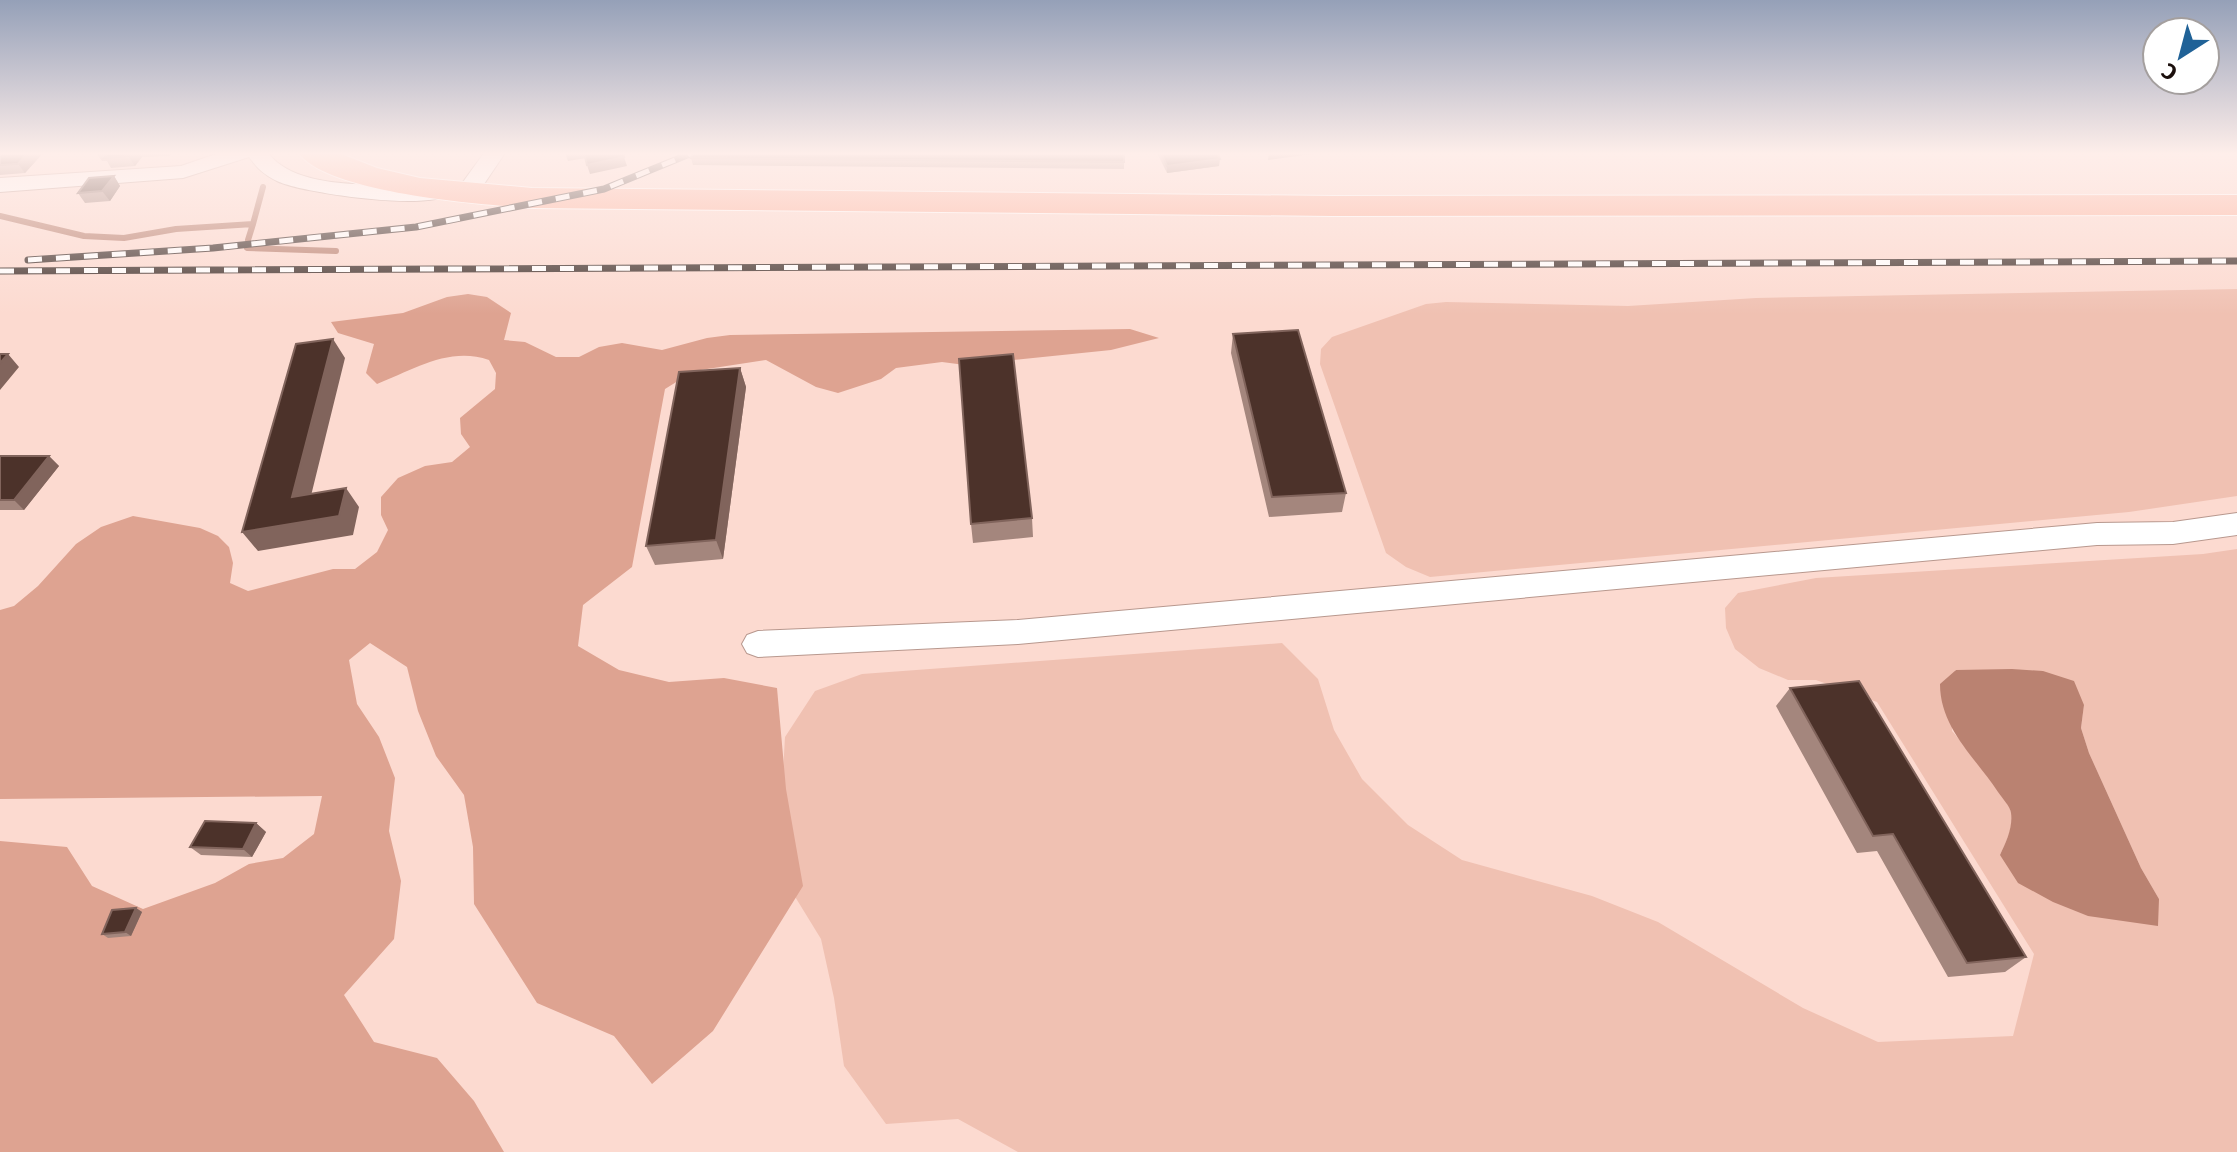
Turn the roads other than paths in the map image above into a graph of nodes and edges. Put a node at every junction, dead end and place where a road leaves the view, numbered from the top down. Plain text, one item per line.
1 (2237, 524) edge
2 (758, 644) dead end

1 - 2 street

